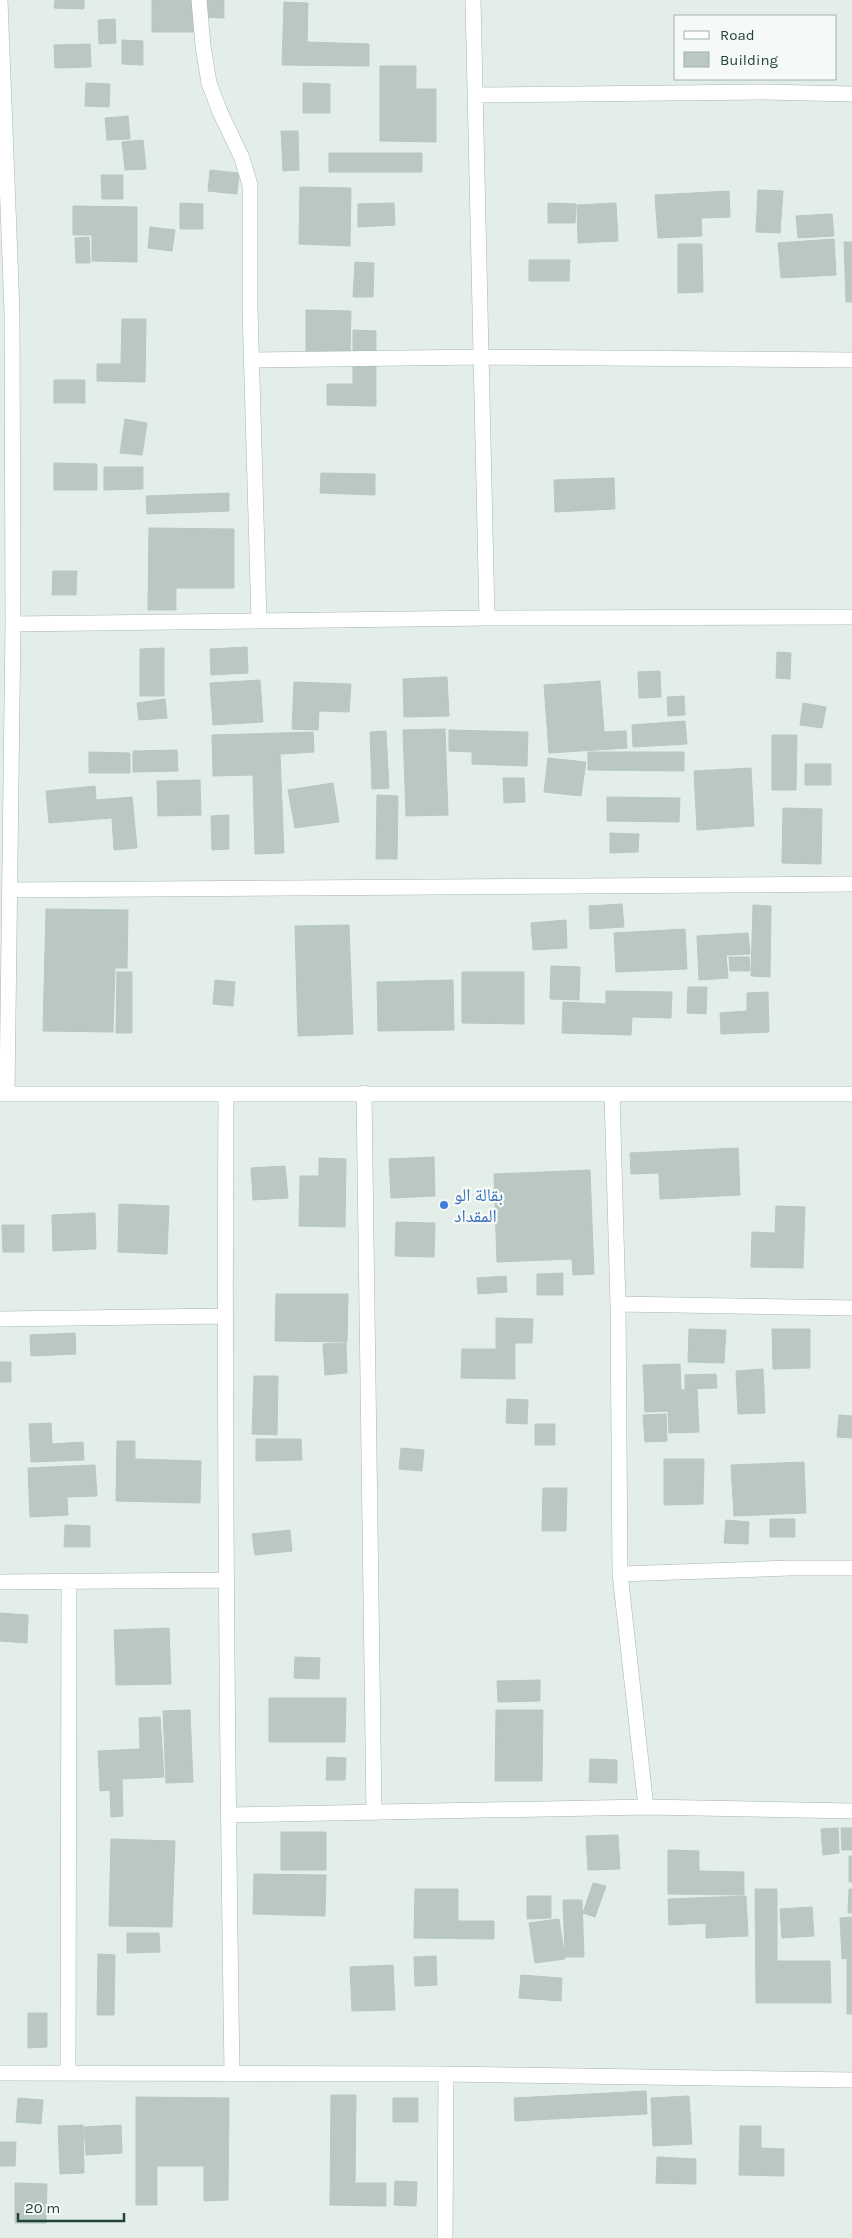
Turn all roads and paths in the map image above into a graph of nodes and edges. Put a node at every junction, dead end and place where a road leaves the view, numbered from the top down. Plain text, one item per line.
1 (0, 0) edge
2 (199, 0) edge
3 (472, 0) edge
4 (852, 94) edge
5 (475, 95) junction
6 (6, 311) edge
7 (480, 357) junction
8 (251, 360) junction
9 (852, 360) edge
10 (6, 591) edge
11 (852, 617) edge
12 (487, 618) junction
13 (259, 621) junction
14 (13, 624) junction
15 (852, 884) edge
16 (10, 890) junction
17 (364, 1093) junction
18 (4, 1094) edge
19 (226, 1094) junction
20 (852, 1094) edge
21 (612, 1095) junction
22 (618, 1304) junction
23 (852, 1308) edge
24 (225, 1316) junction
25 (0, 1318) edge
26 (852, 1568) edge
27 (620, 1574) junction
28 (226, 1580) junction
29 (69, 1581) junction
30 (0, 1582) edge
31 (646, 1807) junction
32 (852, 1811) edge
33 (374, 1812) junction
34 (228, 1814) junction
35 (0, 2073) edge
36 (68, 2073) junction
37 (232, 2074) junction
38 (446, 2074) junction
39 (852, 2080) edge
40 (445, 2238) edge

1 - 6 street
2 - 8 street
3 - 5 street
4 - 5 street
5 - 7 street
6 - 10 street
7 - 8 street
7 - 9 street
7 - 12 street
8 - 13 street
10 - 14 street
11 - 12 street
12 - 13 street
13 - 14 street
14 - 16 street
15 - 16 street
16 - 18 street
17 - 19 street
17 - 21 street
17 - 33 street
18 - 19 street
19 - 24 street
20 - 21 street
21 - 22 street
22 - 23 street
22 - 27 street
24 - 25 street
24 - 28 street
26 - 27 street
27 - 31 street
28 - 29 street
28 - 34 street
29 - 30 street
29 - 36 street
31 - 32 street
31 - 33 street
33 - 34 street
34 - 37 street
35 - 36 street
36 - 37 street
37 - 38 street
38 - 39 street
38 - 40 street

